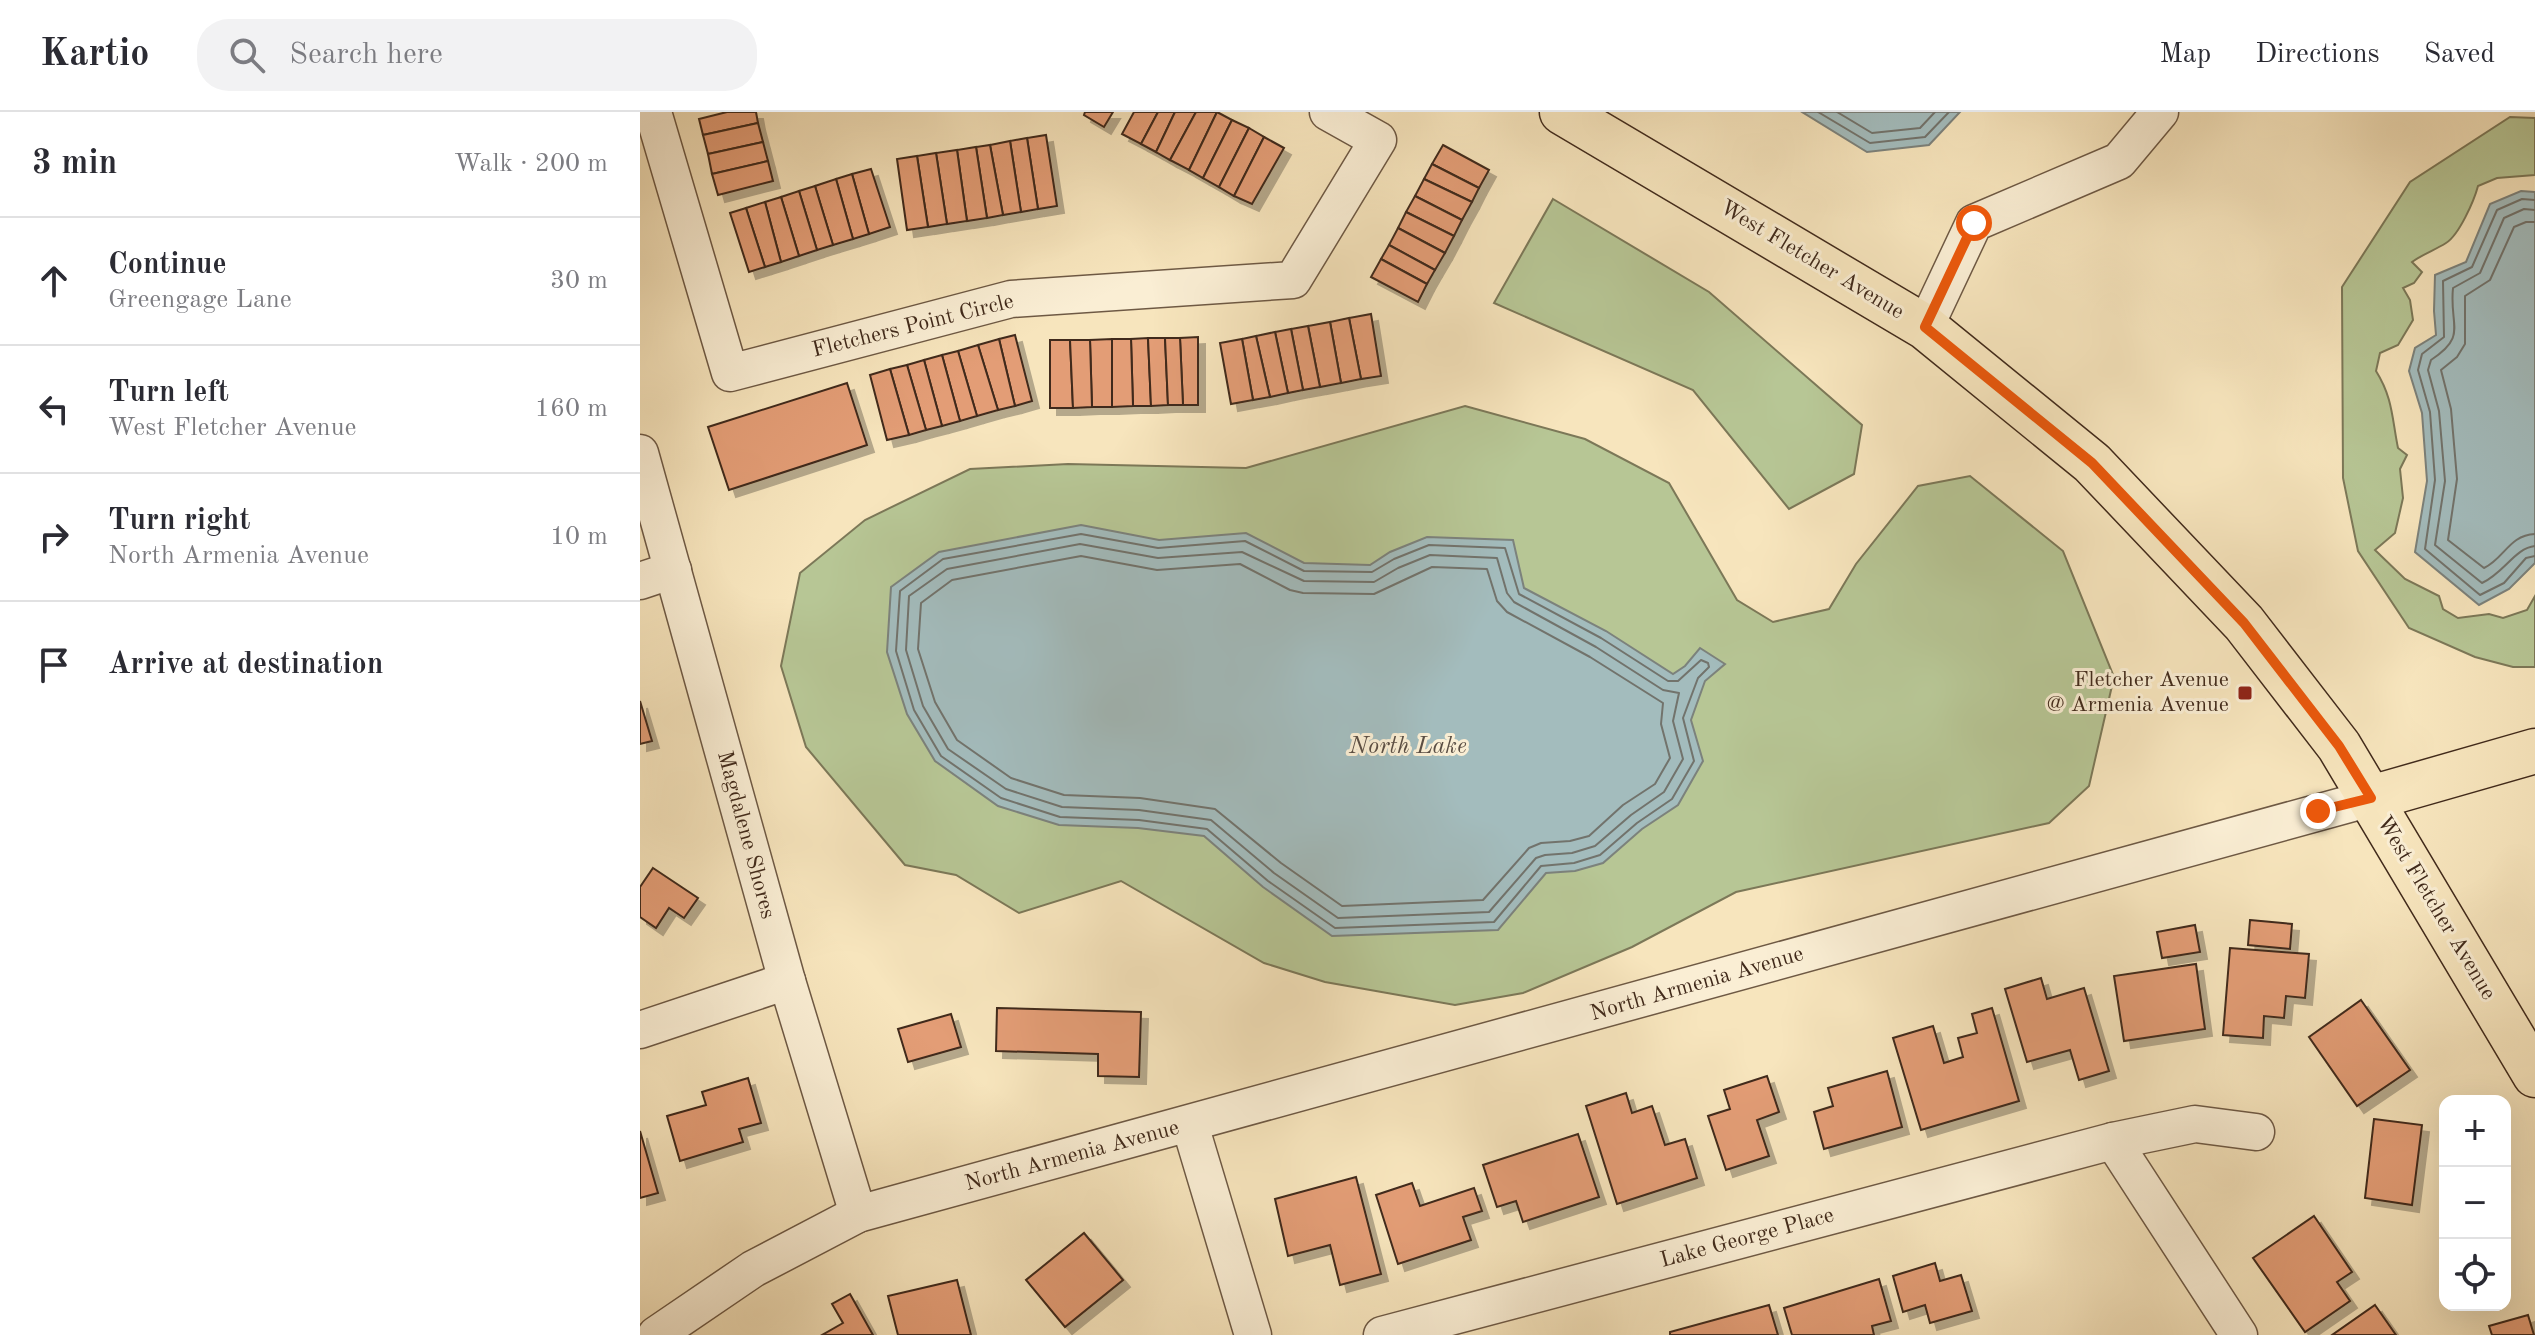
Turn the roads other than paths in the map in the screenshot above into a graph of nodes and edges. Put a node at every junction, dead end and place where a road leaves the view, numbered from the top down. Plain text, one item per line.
1 (653, 112) edge
2 (1328, 112) edge
3 (1562, 112) edge
4 (2160, 112) edge
5 (1925, 327) junction
6 (640, 453) edge
7 (656, 576) edge
8 (2535, 751) edge
9 (2371, 798) junction
10 (787, 981) junction
11 (640, 1030) edge
12 (2535, 1075) edge
13 (1190, 1125) junction
14 (2256, 1132) dead end
15 (2113, 1141) junction
16 (858, 1214) junction
17 (656, 1335) edge
18 (1253, 1335) edge
19 (1382, 1335) edge
20 (2239, 1335) edge

1 - 2 street, Fletchers Point Circle
3 - 5 main road, West Fletcher Avenue
4 - 5 street
5 - 9 main road, West Fletcher Avenue
6 - 7 street, Magdalene Shores
7 - 10 street, Magdalene Shores
8 - 9 main road, North Armenia Avenue
9 - 12 main road, West Fletcher Avenue
9 - 13 street, North Armenia Avenue
10 - 11 street
10 - 16 street, Magdalene Shores
13 - 16 street, North Armenia Avenue
13 - 18 street
14 - 15 street, Lake George Place
15 - 19 street, Lake George Place
15 - 20 street
16 - 17 street, North Armenia Avenue

